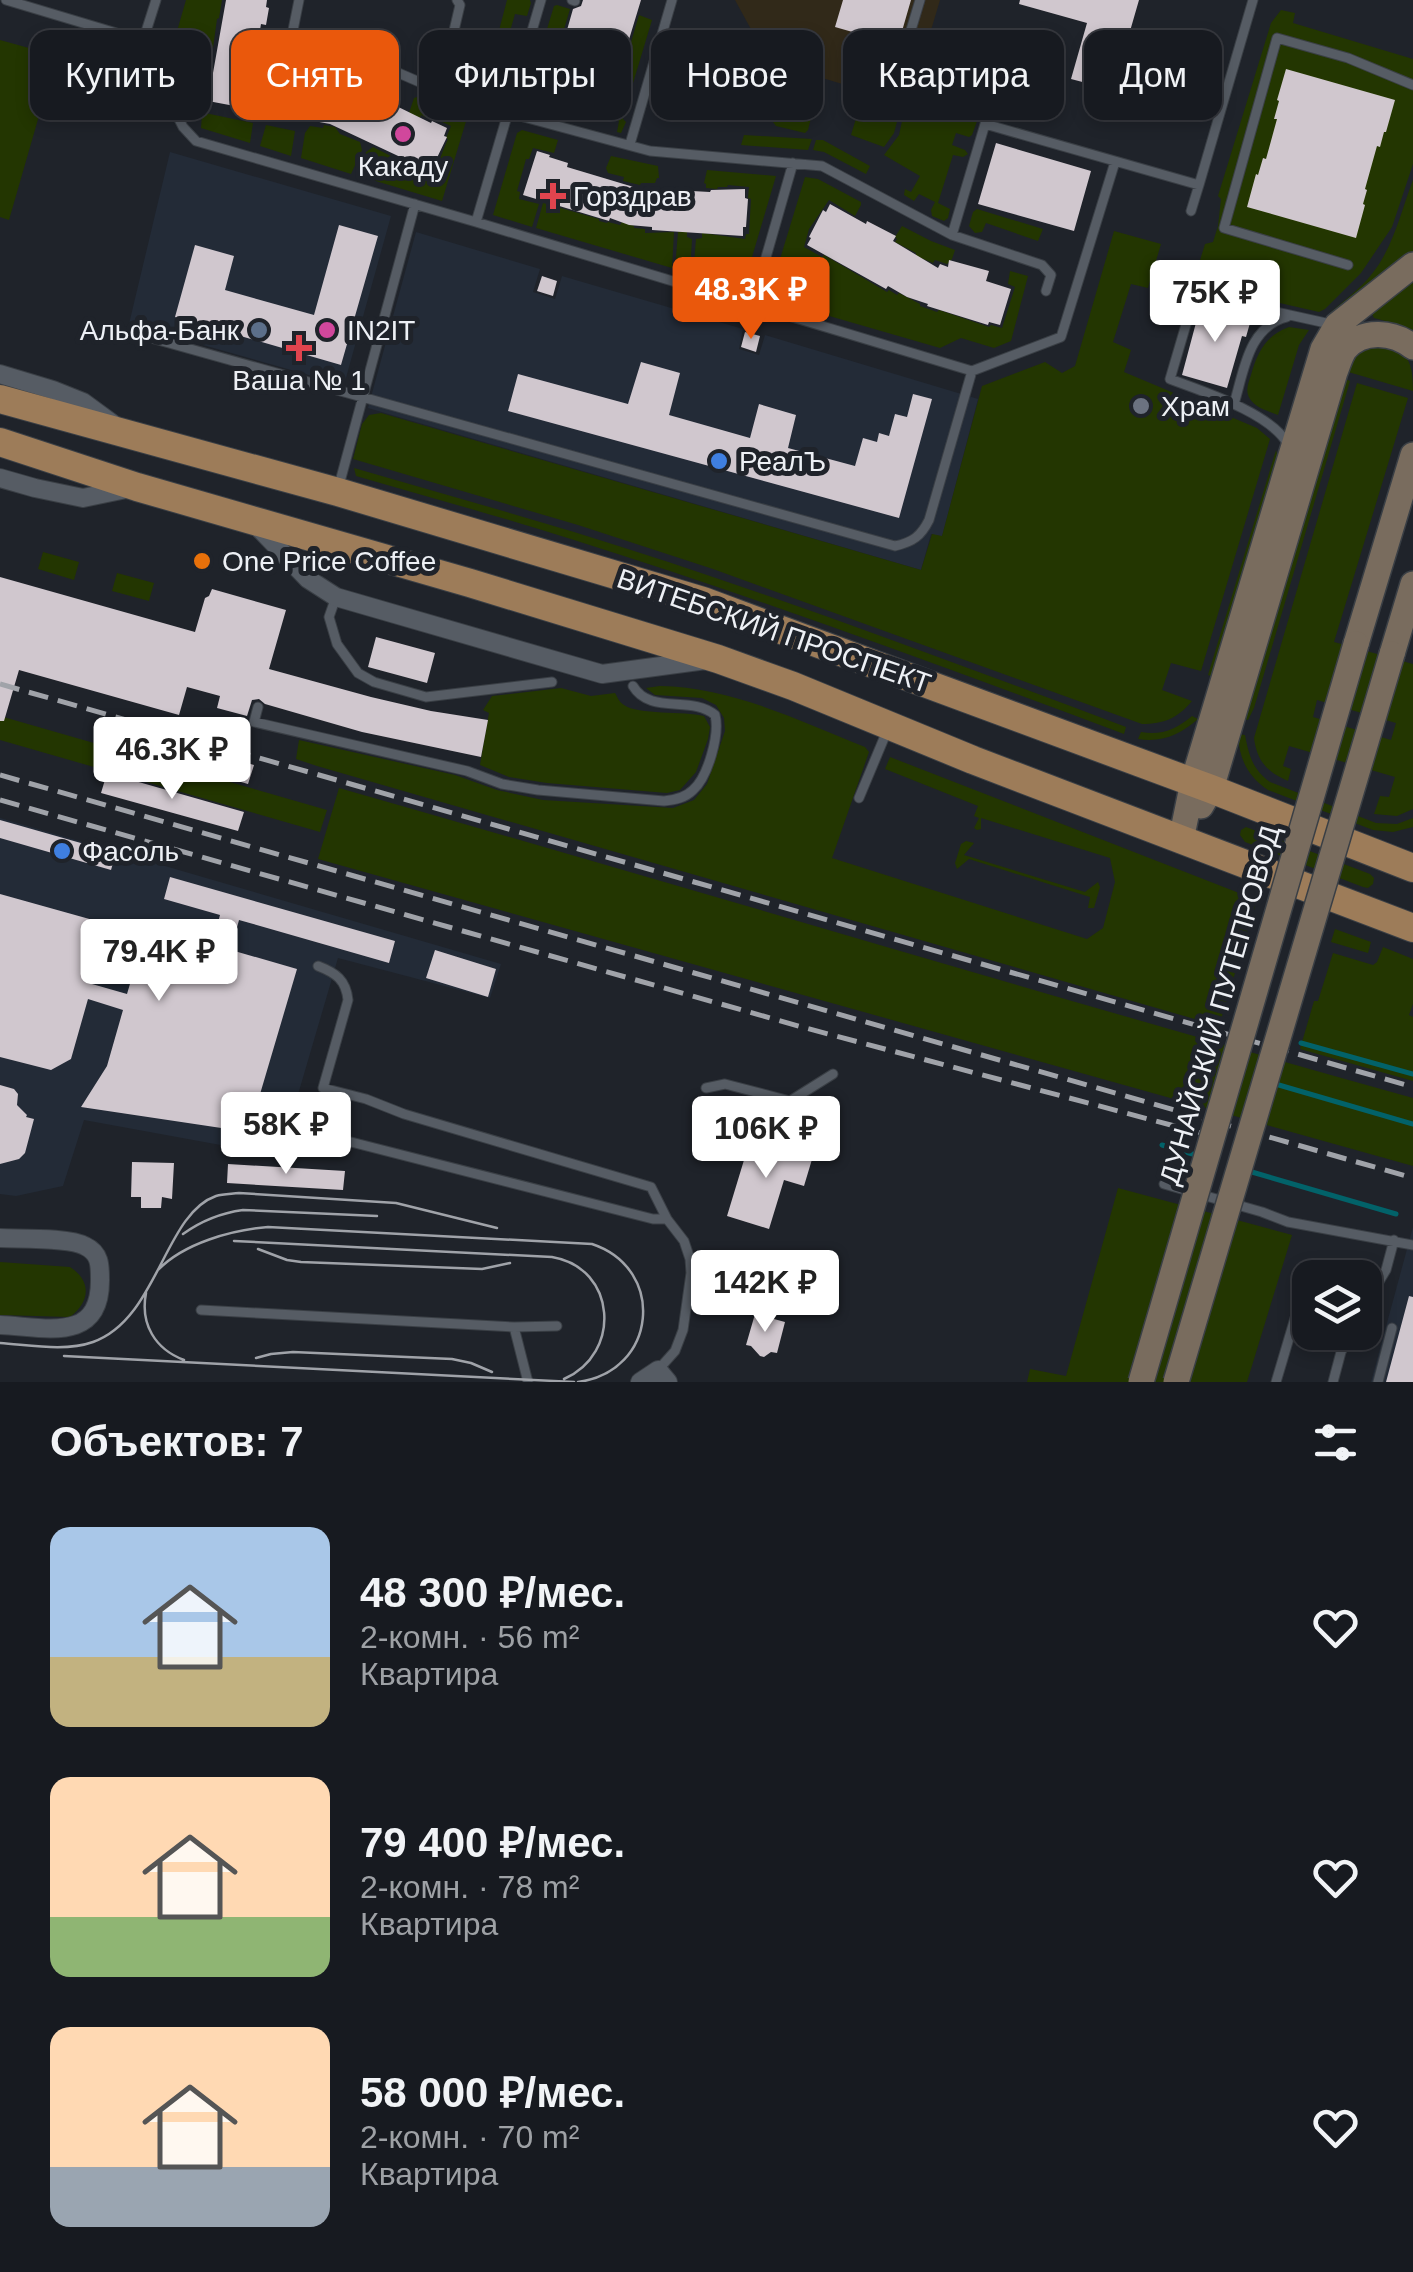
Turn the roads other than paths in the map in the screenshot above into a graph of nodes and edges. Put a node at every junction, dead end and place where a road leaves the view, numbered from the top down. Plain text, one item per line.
1 (6, 0) edge
2 (156, 0) edge
3 (299, 0) edge
4 (457, 0) edge
5 (542, 0) edge
6 (672, 0) edge
7 (920, 0) edge
8 (1253, 0) edge
9 (106, 30) edge
10 (146, 30) edge
11 (454, 30) edge
12 (533, 30) edge
13 (912, 30) edge
14 (419, 81) edge
15 (1413, 85) edge
16 (179, 120) edge
17 (506, 120) edge
18 (532, 120) edge
19 (986, 120) edge
20 (985, 124) junction
21 (630, 144) junction
22 (1115, 162) junction
23 (793, 163) junction
24 (1199, 185) junction
25 (416, 204) junction
26 (1191, 211) dead end
27 (476, 222) junction
28 (952, 235) junction
29 (1348, 265) dead end
30 (1413, 265) edge
31 (1046, 291) dead end
32 (752, 306) junction
33 (1289, 316) junction
34 (1337, 325) junction
35 (144, 336) dead end
36 (1413, 347) edge
37 (972, 370) junction
38 (0, 374) edge
39 (362, 396) junction
40 (0, 399) edge
41 (1234, 404) junction
42 (122, 431) junction
43 (0, 442) edge
44 (1292, 452) junction
45 (1413, 455) edge
46 (0, 478) edge
47 (136, 487) junction
48 (338, 492) junction
49 (253, 522) junction
50 (1413, 584) edge
51 (336, 597) junction
52 (718, 659) junction
53 (552, 682) dead end
54 (633, 686) dead end
55 (258, 707) dead end
56 (890, 724) junction
57 (1202, 786) junction
58 (859, 798) dead end
59 (1181, 840) junction
60 (1413, 868) edge
61 (1413, 928) edge
62 (318, 966) dead end
63 (833, 1074) dead end
64 (706, 1088) dead end
65 (351, 1142) dead end
66 (1164, 1184) dead end
67 (667, 1219) junction
68 (0, 1238) edge
69 (1394, 1240) junction
70 (1413, 1245) edge
71 (1382, 1277) edge
72 (201, 1310) dead end
73 (0, 1324) edge
74 (557, 1326) dead end
75 (514, 1328) junction
76 (1292, 1328) edge
77 (1392, 1328) dead end
78 (1342, 1350) edge
79 (663, 1376) edge
80 (528, 1382) edge
81 (640, 1382) edge
82 (1140, 1382) edge
83 (1176, 1382) edge
84 (1276, 1382) edge
85 (1333, 1382) edge
86 (1378, 1382) edge

1 - 9 lane
2 - 10 lane
3 - 14 lane
4 - 11 lane
5 - 12 lane
6 - 21 lane
7 - 13 lane
8 - 24 lane
15 - 29 lane
16 - 25 lane
17 - 27 lane
18 - 21 lane
19 - 20 lane
20 - 22 lane
20 - 28 lane
21 - 23 lane
22 - 24 lane
22 - 37 lane
23 - 28 lane
23 - 32 lane
24 - 26 lane
25 - 27 lane
25 - 39 lane
27 - 32 lane
28 - 31 lane
30 - 34 main road
32 - 37 lane
33 - 34 lane
33 - 41 lane
33 - 41 lane
34 - 44 main road
35 - 39 lane
36 - 57 main road
37 - 39 lane
38 - 42 street, ВИТЕБСКИЙ ПРОСПЕКТ
39 - 48 lane
40 - 42 main road, ВИТЕБСКИЙ ПРОСПЕКТ
41 - 44 lane
42 - 48 main road, ВИТЕБСКИЙ ПРОСПЕКТ
43 - 47 main road, ВИТЕБСКИЙ ПРОСПЕКТ
44 - 57 main road
45 - 82 main road, ДУНАЙСКИЙ ПУТЕПРОВОД, bridge
46 - 47 street, ВИТЕБСКИЙ ПРОСПЕКТ
47 - 49 main road, ВИТЕБСКИЙ ПРОСПЕКТ
48 - 57 main road, ВИТЕБСКИЙ ПРОСПЕКТ
49 - 51 street
49 - 52 main road, ВИТЕБСКИЙ ПРОСПЕКТ
50 - 83 main road, bridge
51 - 52 street
51 - 53 lane
52 - 56 main road, ВИТЕБСКИЙ ПРОСПЕКТ
54 - 55 lane
56 - 58 lane
56 - 59 main road, ВИТЕБСКИЙ ПРОСПЕКТ
57 - 59 main road
57 - 60 main road, ВИТЕБСКИЙ ПРОСПЕКТ
59 - 61 main road, ВИТЕБСКИЙ ПРОСПЕКТ
62 - 67 lane
63 - 64 lane
65 - 67 lane
66 - 69 lane
67 - 79 lane
68 - 73 street
69 - 70 lane
69 - 71 lane
72 - 75 lane
74 - 75 lane
75 - 80 lane
76 - 84 lane
77 - 86 lane
78 - 85 lane
79 - 81 street

